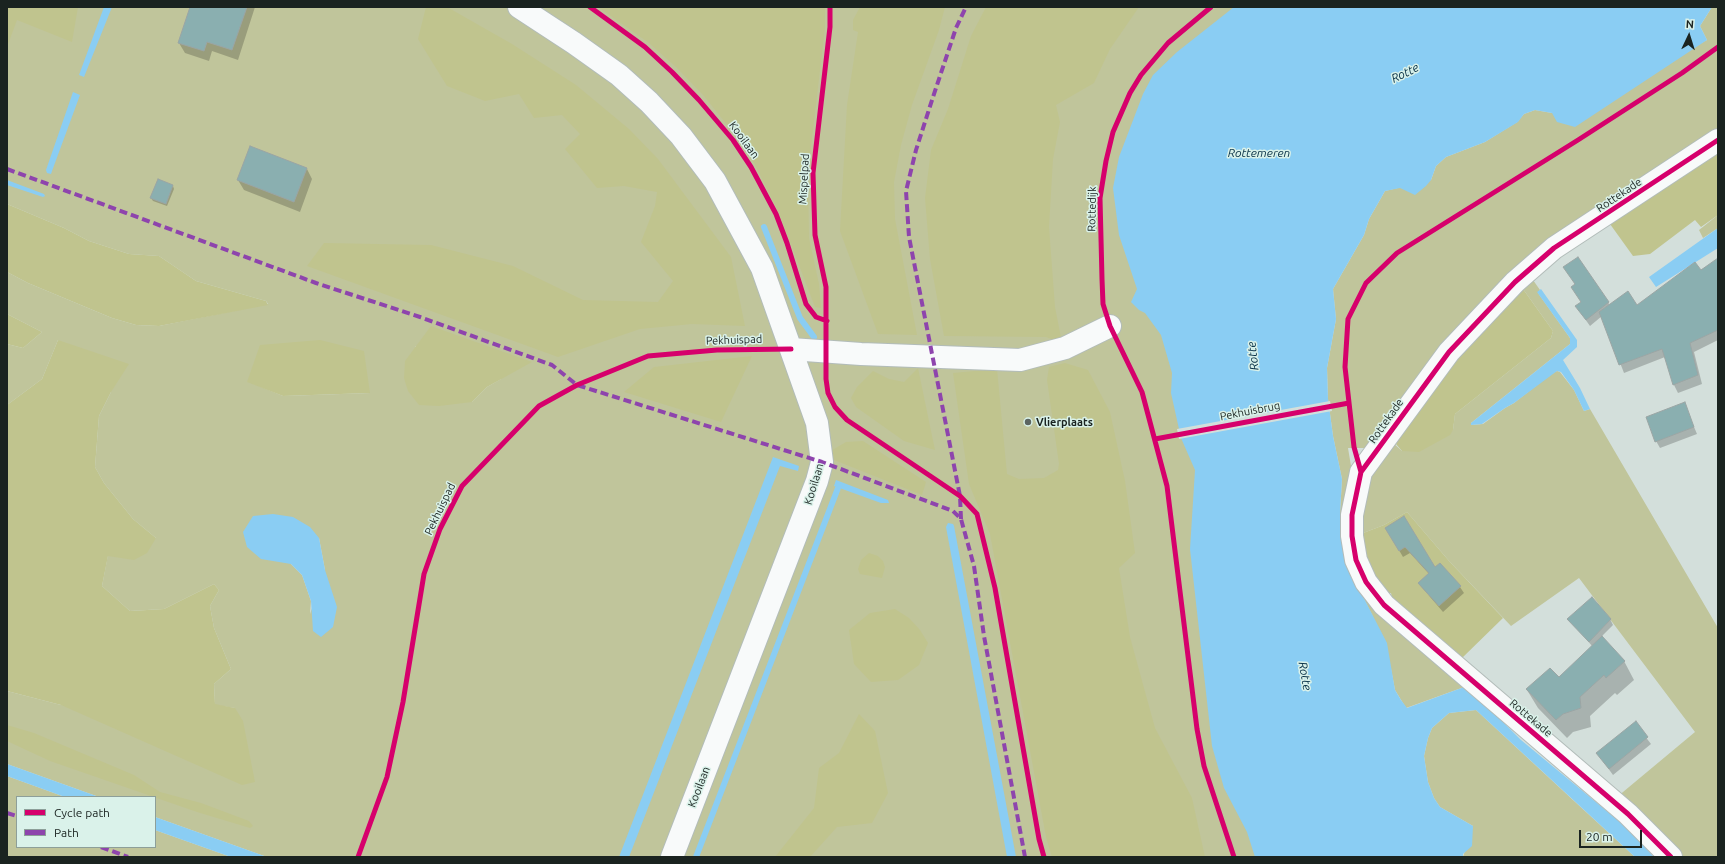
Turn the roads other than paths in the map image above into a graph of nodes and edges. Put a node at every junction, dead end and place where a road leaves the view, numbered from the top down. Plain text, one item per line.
1 (518, 7) edge
2 (1718, 140) edge
3 (1110, 326) dead end
4 (791, 349) junction
5 (672, 857) edge
6 (1671, 857) edge

1 - 4 street, Kooilaan
2 - 6 street, Rottekade
3 - 4 street
4 - 5 street, Kooilaan

